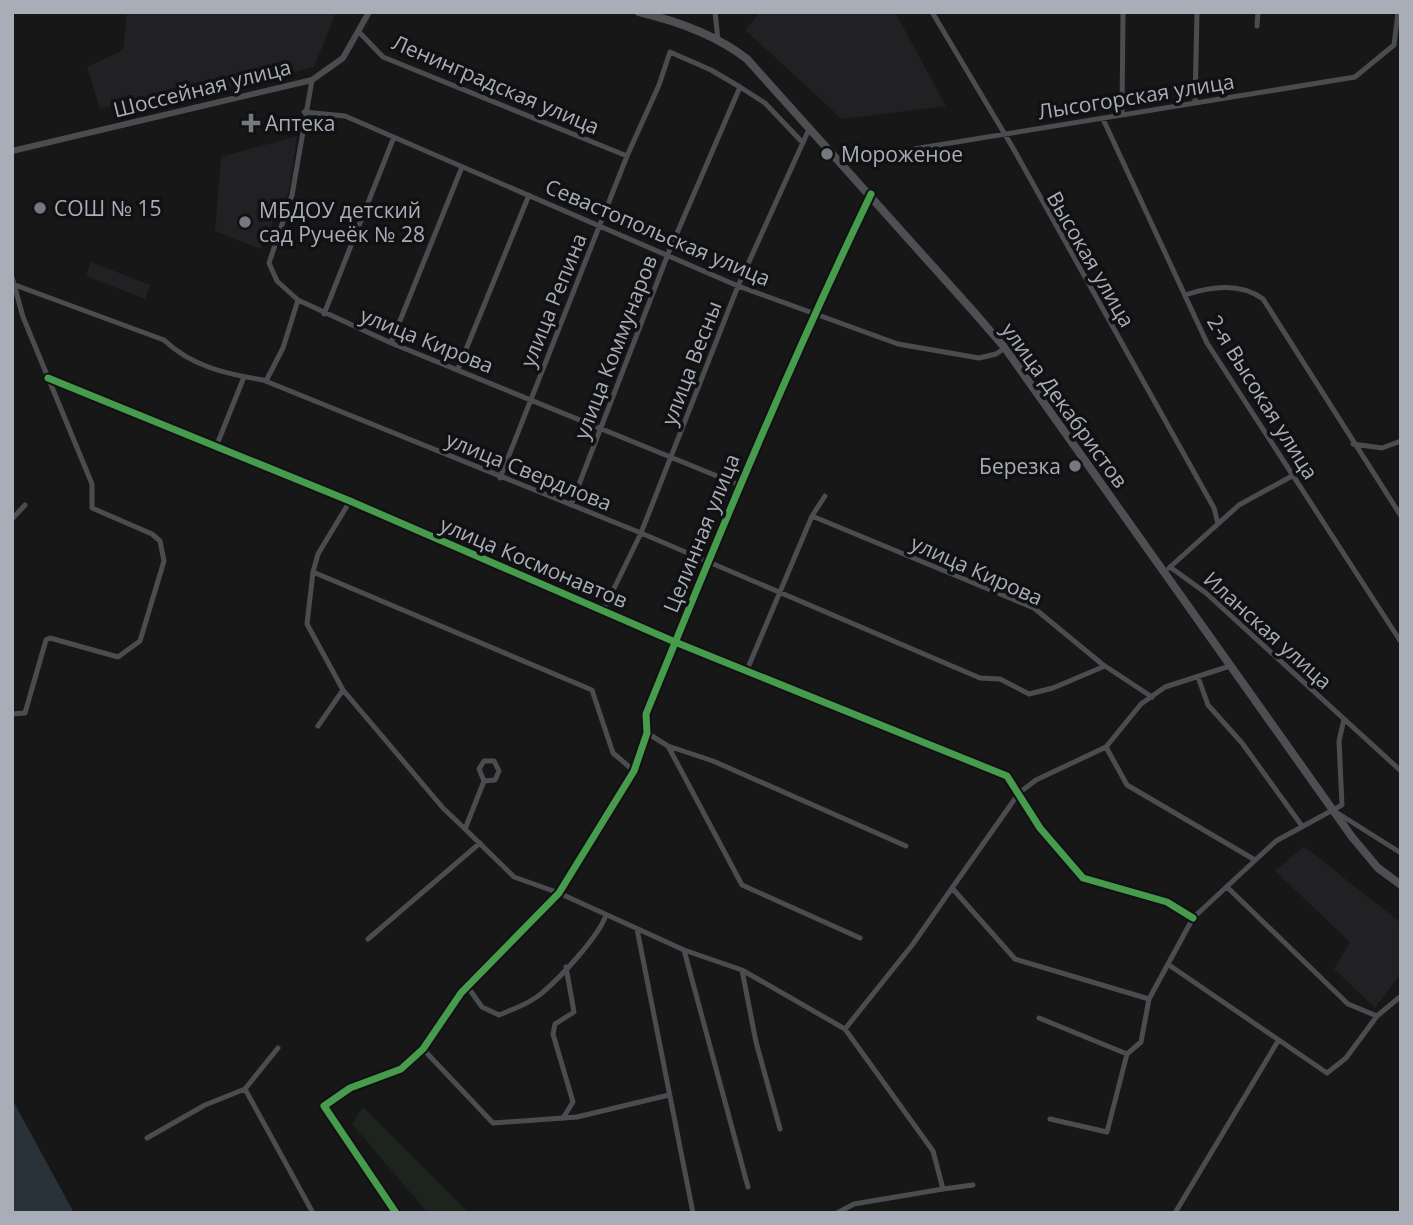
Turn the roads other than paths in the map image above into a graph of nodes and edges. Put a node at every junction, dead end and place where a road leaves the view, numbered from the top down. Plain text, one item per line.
1 (369, 12) edge
2 (639, 12) edge
3 (715, 12) edge
4 (932, 12) edge
5 (1123, 12) edge
6 (1197, 12) edge
7 (1258, 12) edge
8 (1398, 12) edge
9 (1257, 26) dead end
10 (360, 33) junction
11 (718, 40) junction
12 (312, 80) junction
13 (740, 87) junction
14 (1195, 103) junction
15 (304, 112) junction
16 (1122, 115) junction
17 (1103, 119) junction
18 (810, 127) junction
19 (1002, 133) junction
20 (394, 138) junction
21 (803, 143) junction
22 (12, 150) edge
23 (627, 156) junction
24 (841, 161) junction
25 (462, 166) junction
26 (872, 194) junction
27 (529, 195) junction
28 (600, 225) junction
29 (668, 254) junction
30 (12, 277) edge
31 (15, 285) junction
32 (738, 286) junction
33 (1185, 295) junction
34 (299, 300) junction
35 (815, 312) junction
36 (324, 314) junction
37 (391, 343) junction
38 (1005, 348) junction
39 (458, 369) junction
40 (48, 377) junction
41 (244, 377) junction
42 (266, 381) junction
43 (531, 400) junction
44 (600, 428) junction
45 (1401, 441) edge
46 (1353, 444) junction
47 (216, 447) junction
48 (671, 459) junction
49 (1292, 476) junction
50 (500, 478) junction
51 (739, 485) junction
52 (825, 496) dead end
53 (350, 501) junction
54 (25, 505) dead end
55 (571, 505) junction
56 (1214, 508) junction
57 (1230, 513) junction
58 (812, 516) junction
59 (1401, 516) edge
60 (12, 519) edge
61 (1218, 524) junction
62 (640, 533) junction
63 (706, 562) junction
64 (1167, 570) junction
65 (313, 572) junction
66 (780, 594) junction
67 (603, 611) junction
68 (676, 642) junction
69 (1401, 642) edge
70 (1105, 666) junction
71 (1230, 666) junction
72 (747, 670) junction
73 (1198, 677) junction
74 (343, 690) junction
75 (1152, 697) junction
76 (12, 714) edge
77 (1344, 719) junction
78 (318, 726) dead end
79 (647, 733) junction
80 (668, 746) junction
81 (1106, 747) junction
82 (634, 771) junction
83 (1401, 771) edge
84 (484, 781) dead end
85 (1018, 793) junction
86 (1333, 811) junction
87 (1302, 826) junction
88 (464, 828) junction
89 (480, 843) junction
90 (906, 846) dead end
91 (1401, 853) edge
92 (1255, 860) junction
93 (1401, 885) edge
94 (1227, 887) junction
95 (952, 888) junction
96 (559, 893) junction
97 (607, 915) junction
98 (1193, 918) junction
99 (637, 929) junction
100 (860, 937) dead end
101 (368, 939) dead end
102 (684, 950) junction
103 (1169, 965) junction
104 (566, 967) junction
105 (742, 970) junction
106 (467, 986) junction
107 (1401, 996) edge
108 (1149, 999) junction
109 (1377, 1016) junction
110 (1040, 1018) dead end
111 (845, 1029) junction
112 (1278, 1041) junction
113 (278, 1048) dead end
114 (423, 1049) junction
115 (1127, 1054) junction
116 (246, 1089) junction
117 (668, 1095) junction
118 (563, 1118) junction
119 (1050, 1119) dead end
120 (780, 1129) dead end
121 (147, 1138) dead end
122 (972, 1185) dead end
123 (748, 1187) dead end
124 (943, 1189) junction
125 (313, 1213) edge
126 (396, 1213) edge
127 (693, 1213) edge
128 (837, 1213) edge
129 (1175, 1213) edge

1 - 10 street, Шоссейная улица
2 - 11 main road, улица Декабристов
3 - 11 street
4 - 19 street, Высокая улица
5 - 16 street
6 - 14 street
7 - 9 street
8 - 14 street, Лысогорская улица
10 - 12 street, Шоссейная улица
10 - 23 street, Ленинградская улица
11 - 18 main road, улица Декабристов
12 - 15 street
12 - 22 street, Шоссейная улица
13 - 21 street
13 - 23 street, улица Репина
13 - 29 street, улица Коммунаров
14 - 16 street, Лысогорская улица
15 - 20 street, Севастопольская улица
15 - 34 street, улица Кирова
16 - 17 street, Лысогорская улица
17 - 19 street, Лысогорская улица
17 - 33 street, 2-я Высокая улица
18 - 21 street, улица Весны
18 - 24 main road, улица Декабристов
19 - 24 street, Лысогорская улица
19 - 56 street, Высокая улица
20 - 25 street, Севастопольская улица
20 - 36 street
21 - 32 street, улица Весны
23 - 28 street, улица Репина
24 - 26 main road, улица Декабристов
25 - 27 street, Севастопольская улица
25 - 37 street
26 - 35 street, Целинная улица
26 - 38 main road, улица Декабристов
27 - 28 street, Севастопольская улица
27 - 39 street
28 - 29 street, Севастопольская улица
28 - 43 street, улица Репина
29 - 32 street, Севастопольская улица
29 - 44 street, улица Коммунаров
30 - 31 street
31 - 40 street
31 - 41 street, улица Свердлова
32 - 35 street, Севастопольская улица
32 - 48 street, улица Весны
33 - 46 street
33 - 49 street, 2-я Высокая улица
34 - 36 street, улица Кирова
34 - 42 street
35 - 38 street, Севастопольская улица
35 - 51 street, Целинная улица
36 - 37 street, улица Кирова
37 - 39 street, улица Кирова
38 - 64 main road, улица Декабристов
39 - 43 street, улица Кирова
40 - 47 street, улица Космонавтов
40 - 76 street
41 - 42 street, улица Свердлова
41 - 47 street
42 - 50 street, улица Свердлова
43 - 44 street, улица Кирова
43 - 50 street, улица Репина
44 - 48 street, улица Кирова
44 - 55 street, улица Коммунаров
45 - 46 street
46 - 59 street
47 - 53 street, улица Космонавтов
48 - 51 street, улица Кирова
48 - 62 street, улица Весны
49 - 57 street
49 - 69 street, 2-я Высокая улица
50 - 55 street, улица Свердлова
51 - 63 street, Целинная улица
52 - 58 street
53 - 65 street
53 - 67 street, улица Космонавтов
54 - 60 street
55 - 62 street, улица Свердлова
56 - 57 street
56 - 61 street, Высокая улица
57 - 61 street
58 - 66 street
58 - 70 street, улица Кирова
61 - 64 street
62 - 63 street, улица Свердлова
62 - 67 street, улица Весны
63 - 66 street, улица Свердлова
63 - 68 street, Целинная улица
64 - 71 main road, улица Декабристов
64 - 77 street, Иланская улица
65 - 74 street
65 - 82 street
66 - 70 street, улица Свердлова
66 - 72 street
67 - 68 street, улица Космонавтов
68 - 72 street, улица Космонавтов
68 - 79 street, Целинная улица
70 - 75 street, улица Кирова
71 - 73 street
71 - 86 main road, улица Декабристов
72 - 85 street, улица Космонавтов
73 - 75 street
73 - 87 street
74 - 78 street
74 - 88 street
75 - 81 street
77 - 83 street, Иланская улица
77 - 86 street
79 - 80 street
79 - 82 street, Целинная улица
80 - 90 street
80 - 100 street
81 - 85 street
81 - 92 street
82 - 96 street, Целинная улица
84 - 88 street
85 - 95 street
85 - 98 street, улица Космонавтов
86 - 87 street
86 - 91 street
86 - 93 main road, улица Декабристов
87 - 92 street
88 - 89 street
89 - 96 street
89 - 101 street
92 - 94 street
94 - 98 street
94 - 109 street
95 - 108 street
95 - 111 street
96 - 97 street
96 - 106 street, Целинная улица
97 - 99 street
97 - 104 street
98 - 103 street
99 - 102 street
99 - 117 street
102 - 105 street
102 - 123 street
103 - 108 street
103 - 112 street
104 - 106 street
104 - 118 street
105 - 111 street
105 - 120 street
106 - 114 street, Целинная улица
107 - 109 street
108 - 115 street
109 - 112 street
110 - 115 street
111 - 124 street
112 - 129 street
113 - 116 street
114 - 118 street
114 - 126 street, Целинная улица
115 - 119 street
116 - 121 street
116 - 125 street
117 - 118 street
117 - 127 street
122 - 124 street
124 - 128 street

